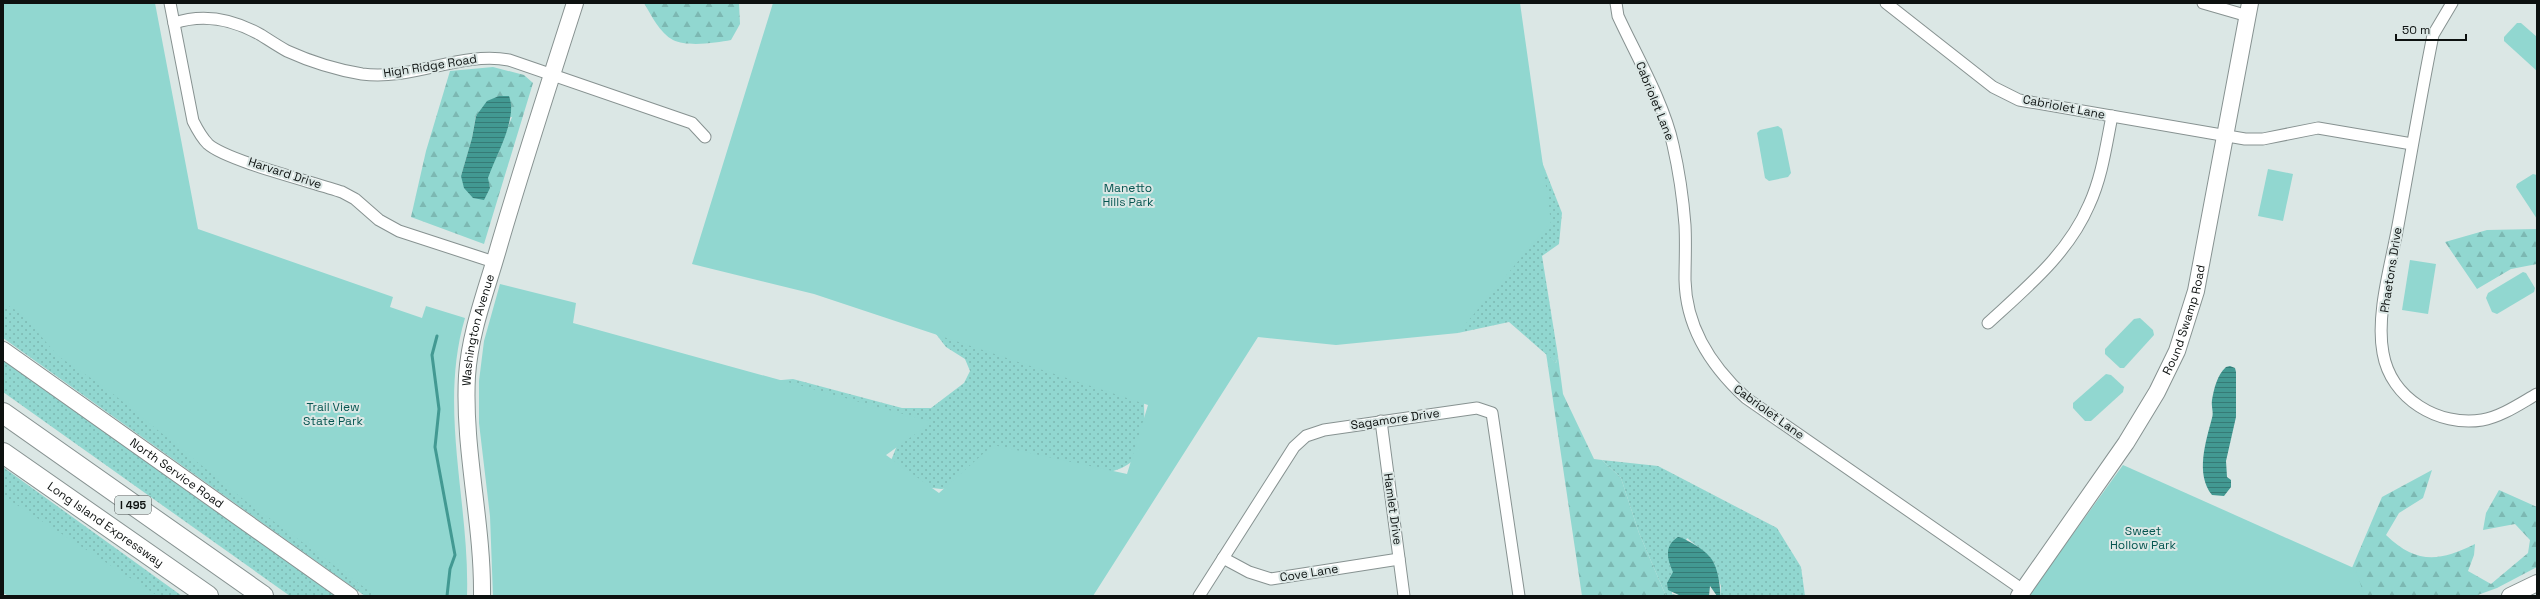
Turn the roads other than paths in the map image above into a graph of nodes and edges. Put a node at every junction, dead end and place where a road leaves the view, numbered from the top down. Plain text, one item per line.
1 (170, 3) edge
2 (576, 3) edge
3 (1616, 3) edge
4 (1886, 3) edge
5 (2203, 3) edge
6 (2452, 3) edge
7 (2249, 10) edge
8 (174, 23) junction
9 (553, 74) junction
10 (2112, 116) junction
11 (2224, 136) junction
12 (705, 138) dead end
13 (2412, 144) junction
14 (494, 262) junction
15 (1988, 323) dead end
16 (3, 350) edge
17 (2537, 394) edge
18 (3, 413) edge
19 (1381, 421) junction
20 (3, 453) edge
21 (1223, 558) junction
22 (1399, 559) junction
23 (2537, 583) edge
24 (2021, 593) edge
25 (208, 596) edge
26 (263, 596) edge
27 (350, 596) edge
28 (482, 596) edge
29 (1199, 596) edge
30 (1404, 596) edge
31 (1519, 596) edge
32 (2510, 596) edge

1 - 8 street, Harvard Drive
2 - 9 main road, Washington Avenue
3 - 24 street, Cabriolet Lane
4 - 10 street, Cabriolet Lane
5 - 7 street
6 - 13 street, Phaetons Drive
7 - 11 main road, Round Swamp Road
8 - 9 street, High Ridge Road
8 - 14 street, Harvard Drive
9 - 12 street
9 - 14 main road, Washington Avenue
10 - 11 street, Cabriolet Lane
10 - 15 street
11 - 13 street, Cabriolet Lane
11 - 24 main road, Round Swamp Road
13 - 17 street, Phaetons Drive
14 - 28 main road, Washington Avenue
16 - 27 main road, North Service Road
18 - 26 highway, I 495
19 - 21 street, Sagamore Drive
19 - 22 street, Hamlet Drive
19 - 31 street, Sagamore Drive
20 - 25 highway, Long Island Expressway / I 495
21 - 22 street, Cove Lane
21 - 29 street, Sagamore Drive
22 - 30 street, Hamlet Drive
23 - 32 main road

